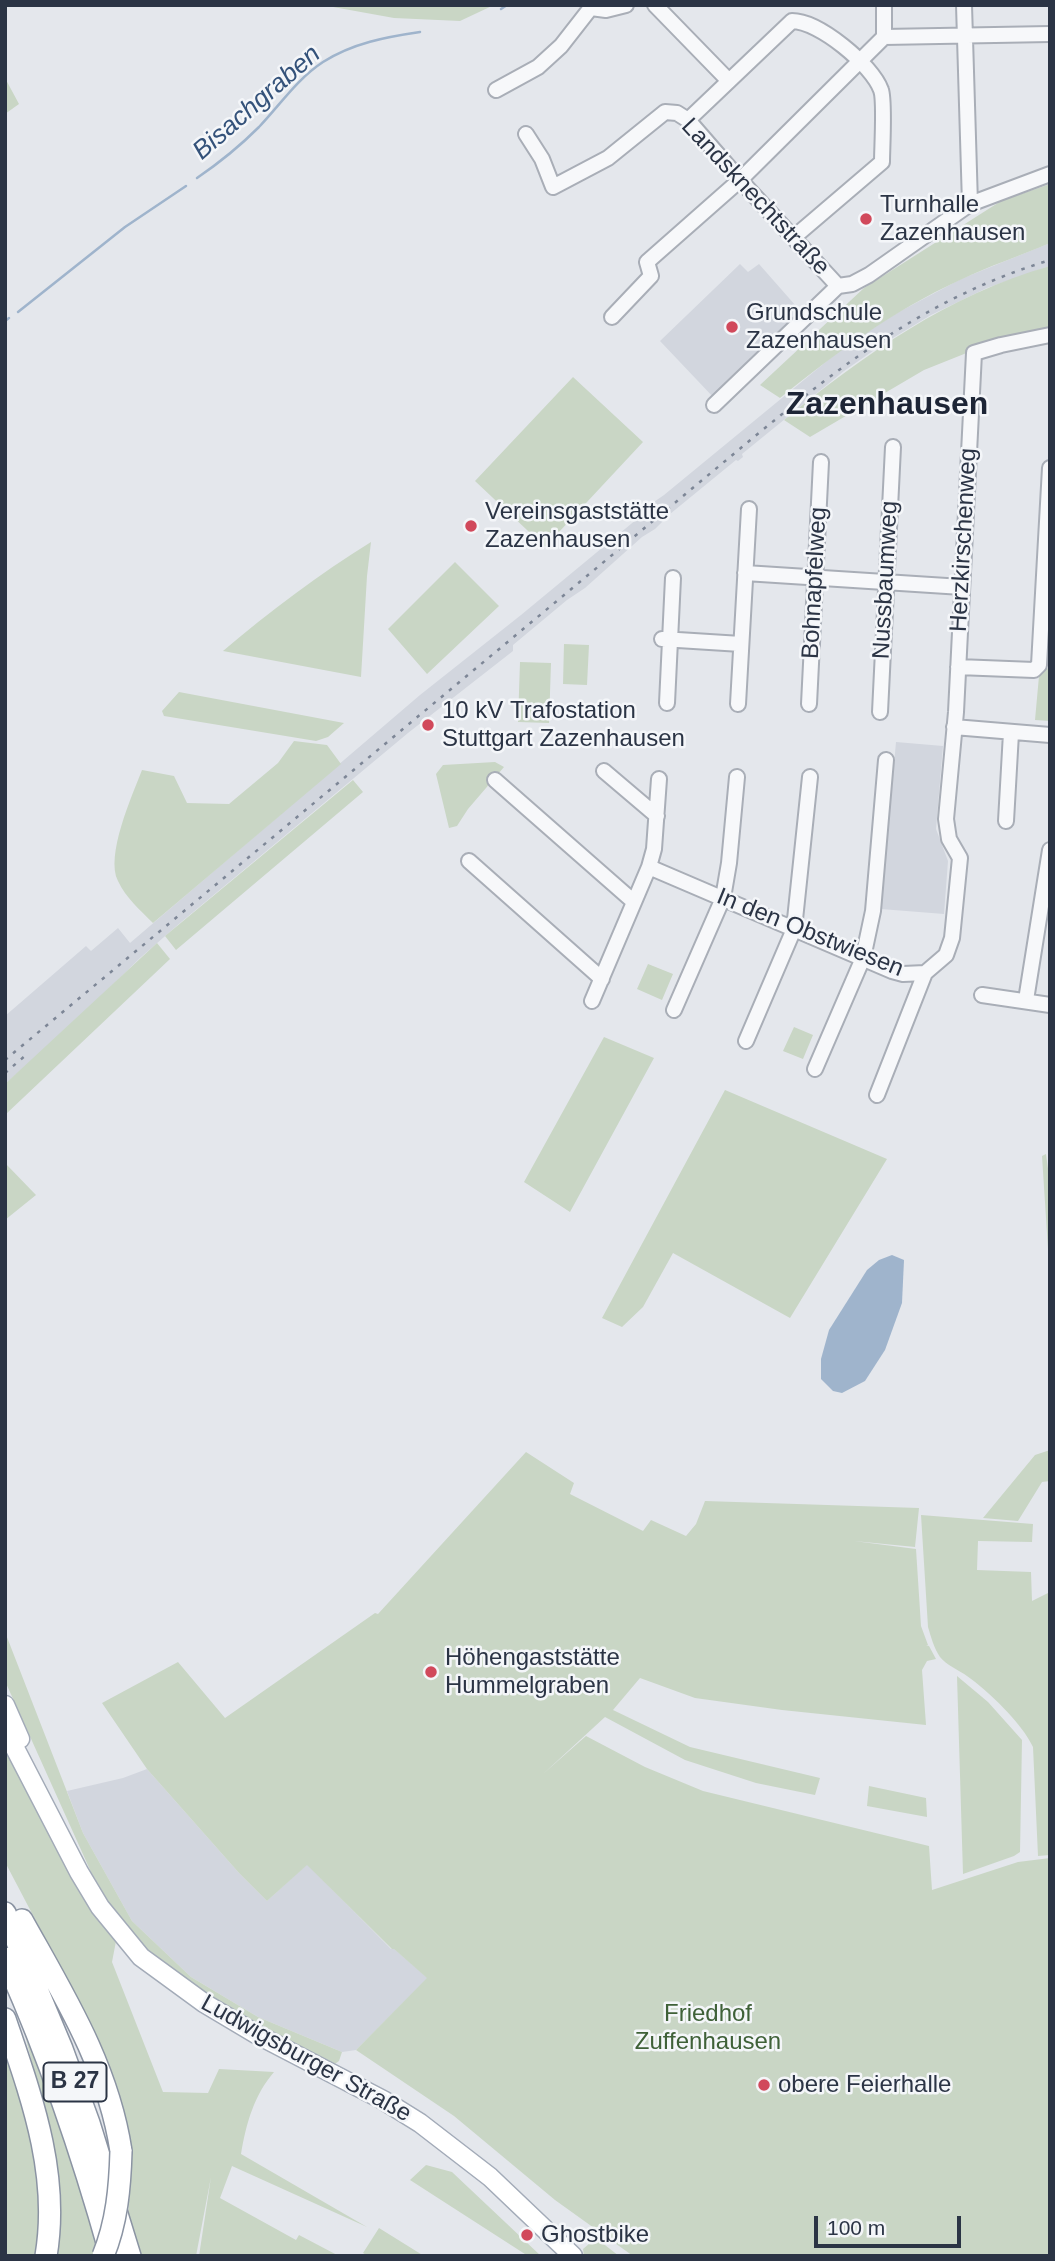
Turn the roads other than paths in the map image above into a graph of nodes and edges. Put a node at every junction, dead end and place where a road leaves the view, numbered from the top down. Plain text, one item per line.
1 (626, 5) edge
2 (655, 5) edge
3 (884, 5) edge
4 (964, 5) edge
5 (592, 6) edge
6 (1050, 34) edge
7 (965, 36) junction
8 (884, 37) junction
9 (861, 60) junction
10 (729, 81) junction
11 (496, 90) dead end
12 (688, 120) junction
13 (526, 134) dead end
14 (1050, 174) edge
15 (740, 180) junction
16 (970, 204) junction
17 (793, 238) junction
18 (838, 286) junction
19 (612, 317) dead end
20 (1050, 335) edge
21 (714, 405) dead end
22 (893, 447) dead end
23 (821, 462) dead end
24 (1050, 468) edge
25 (749, 509) dead end
26 (745, 573) junction
27 (673, 578) dead end
28 (815, 578) junction
29 (886, 582) junction
30 (962, 587) junction
31 (666, 640) junction
32 (741, 644) junction
33 (958, 667) junction
34 (667, 703) dead end
35 (738, 704) dead end
36 (809, 704) dead end
37 (880, 712) dead end
38 (954, 727) junction
39 (1011, 733) junction
40 (1050, 735) edge
41 (886, 760) dead end
42 (604, 771) dead end
43 (737, 776) dead end
44 (810, 777) dead end
45 (659, 779) dead end
46 (495, 780) dead end
47 (656, 817) junction
48 (1006, 821) dead end
49 (1050, 850) edge
50 (469, 861) dead end
51 (649, 867) junction
52 (723, 898) junction
53 (634, 902) junction
54 (794, 929) junction
55 (863, 958) junction
56 (925, 973) junction
57 (602, 979) junction
58 (982, 995) dead end
59 (1026, 1000) junction
60 (592, 1001) dead end
61 (1050, 1005) edge
62 (674, 1010) dead end
63 (746, 1041) dead end
64 (814, 1069) dead end
65 (877, 1095) dead end
66 (5, 1705) edge
67 (5, 1729) edge
68 (64, 1842) junction
69 (5, 1904) edge
70 (5, 1913) edge
71 (5, 1958) edge
72 (5, 2019) edge
73 (46, 2256) edge
74 (103, 2256) edge
75 (111, 2256) edge
76 (130, 2256) edge
77 (572, 2256) edge

1 - 5 street
2 - 10 street
3 - 8 street
4 - 7 street
5 - 11 street
6 - 7 street
7 - 8 street
7 - 16 street
8 - 9 street
9 - 10 street
9 - 15 street
9 - 17 street
10 - 12 street
12 - 13 street, Landsknechtstraße
12 - 15 street, Landsknechtstraße
14 - 16 street, Landsknechtstraße
15 - 17 street, Landsknechtstraße
15 - 19 street
16 - 18 street, Landsknechtstraße
17 - 18 street, Landsknechtstraße
18 - 21 street
20 - 30 street, Herzkirschenweg
22 - 29 street, Nussbaumweg
23 - 28 street, Bohnapfelweg
24 - 33 street
25 - 26 street
26 - 28 street
26 - 32 street
27 - 31 street
28 - 29 street
28 - 36 street, Bohnapfelweg
29 - 30 street
29 - 37 street, Nussbaumweg
30 - 33 street, Herzkirschenweg
31 - 32 street
31 - 34 street
32 - 35 street
33 - 38 street, Herzkirschenweg
38 - 39 street
38 - 56 street, In den Obstwiesen
39 - 40 street
39 - 48 street
41 - 55 street
42 - 47 street
43 - 52 street
44 - 54 street
45 - 47 street
46 - 53 street
47 - 51 street
49 - 59 street
50 - 57 street
51 - 52 street, In den Obstwiesen
51 - 53 street
52 - 54 street, In den Obstwiesen
52 - 62 street
53 - 57 street
54 - 55 street, In den Obstwiesen
54 - 63 street
55 - 56 street, In den Obstwiesen
55 - 64 street
56 - 65 street
57 - 60 street
58 - 59 street
59 - 61 street
66 - 68 main road, Ludwigsburger Straße
67 - 68 main road, Ludwigsburger Straße
68 - 77 main road, Ludwigsburger Straße
69 - 74 highway, B 27, bridge
70 - 76 highway, B 27
71 - 75 highway, B 27
72 - 73 highway

